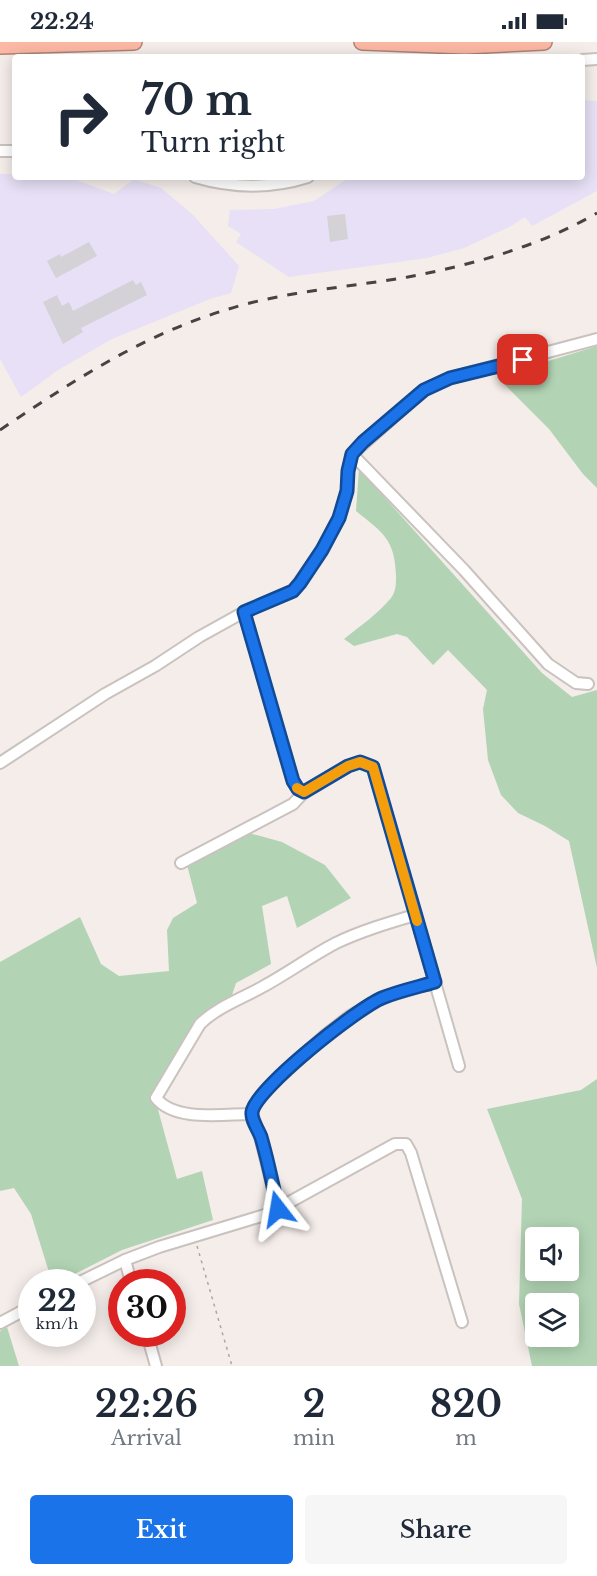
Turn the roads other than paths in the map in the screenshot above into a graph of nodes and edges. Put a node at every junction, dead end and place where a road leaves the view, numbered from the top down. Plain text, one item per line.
1 (134, 42) edge
2 (362, 42) edge
3 (544, 42) edge
4 (0, 46) edge
5 (204, 180) edge
6 (296, 180) edge
7 (597, 339) edge
8 (352, 454) junction
9 (244, 612) junction
10 (588, 684) dead end
11 (0, 764) edge
12 (304, 792) junction
13 (181, 863) dead end
14 (415, 915) junction
15 (435, 982) junction
16 (459, 1066) dead end
17 (252, 1114) junction
18 (278, 1209) junction
19 (125, 1260) junction
20 (127, 1269) edge
21 (96, 1274) edge
22 (18, 1313) edge
23 (462, 1322) dead end
24 (0, 1323) edge
25 (151, 1347) edge
26 (156, 1366) edge

1 - 4 highway
2 - 3 highway
5 - 6 street
7 - 8 street
8 - 9 street
8 - 10 street
9 - 11 street
9 - 12 street
12 - 13 street
12 - 14 street
14 - 15 street
14 - 17 street
15 - 16 street
15 - 17 street
17 - 18 street
18 - 19 street
18 - 23 street
19 - 20 street
19 - 21 street
22 - 24 street
25 - 26 street

